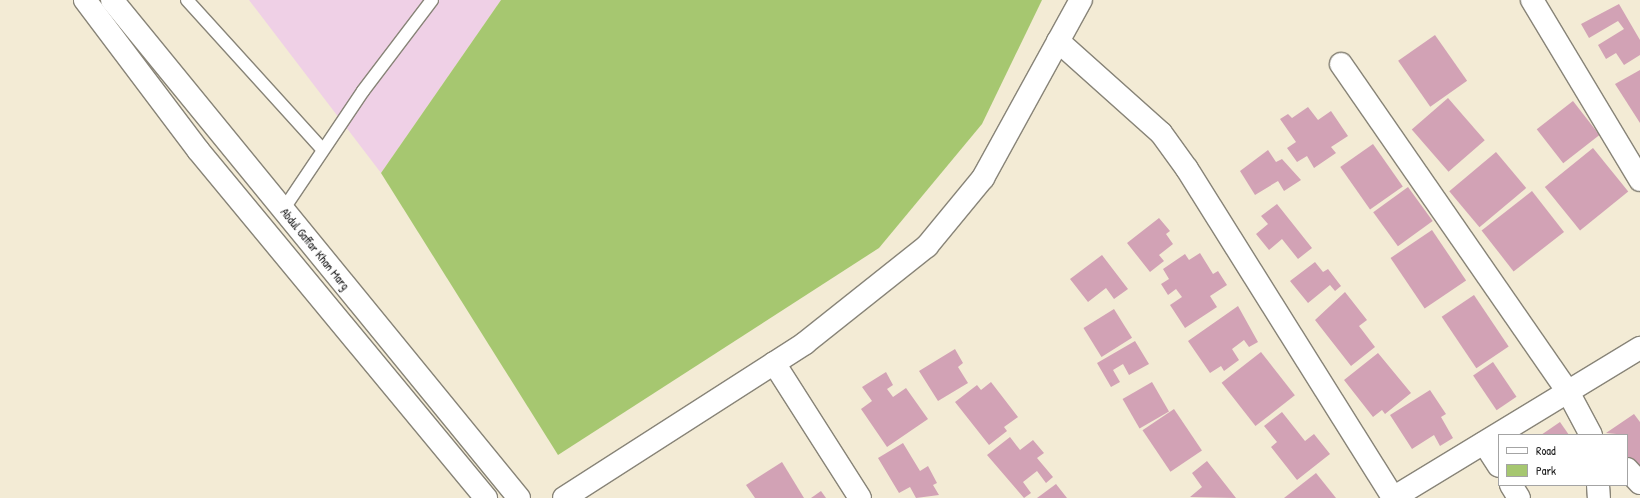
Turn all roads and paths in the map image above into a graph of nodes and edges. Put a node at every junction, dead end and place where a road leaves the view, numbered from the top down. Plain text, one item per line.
1 (85, 0) edge
2 (187, 0) edge
3 (432, 0) edge
4 (1081, 0) edge
5 (1532, 0) edge
6 (116, 3) edge
7 (1058, 41) junction
8 (1341, 64) dead end
9 (323, 150) junction
10 (1640, 180) edge
11 (282, 210) junction
12 (1640, 348) edge
13 (774, 363) junction
14 (1567, 390) junction
15 (1498, 434) edge
16 (1498, 434) edge
17 (1590, 434) edge
18 (1484, 443) junction
19 (1498, 464) edge
20 (1628, 470) edge
21 (1640, 483) edge
22 (1512, 486) edge
23 (1598, 486) edge
24 (590, 491) edge
25 (486, 498) edge
26 (520, 498) edge
27 (564, 498) edge
28 (860, 498) edge
29 (1393, 498) edge
30 (1519, 498) edge
31 (1599, 498) edge

1 - 25 street
2 - 9 lane
3 - 9 lane
4 - 7 street
5 - 10 street
6 - 11 street, Abdul Gaffar Khan Marg
7 - 13 street
7 - 29 street
8 - 14 street
9 - 11 lane
11 - 26 street, Abdul Gaffar Khan Marg
12 - 14 street
13 - 24 street
13 - 28 street
14 - 16 street
14 - 17 street
15 - 18 street
18 - 19 street
18 - 29 street
20 - 21 street
22 - 30 street
23 - 31 street
24 - 27 street

